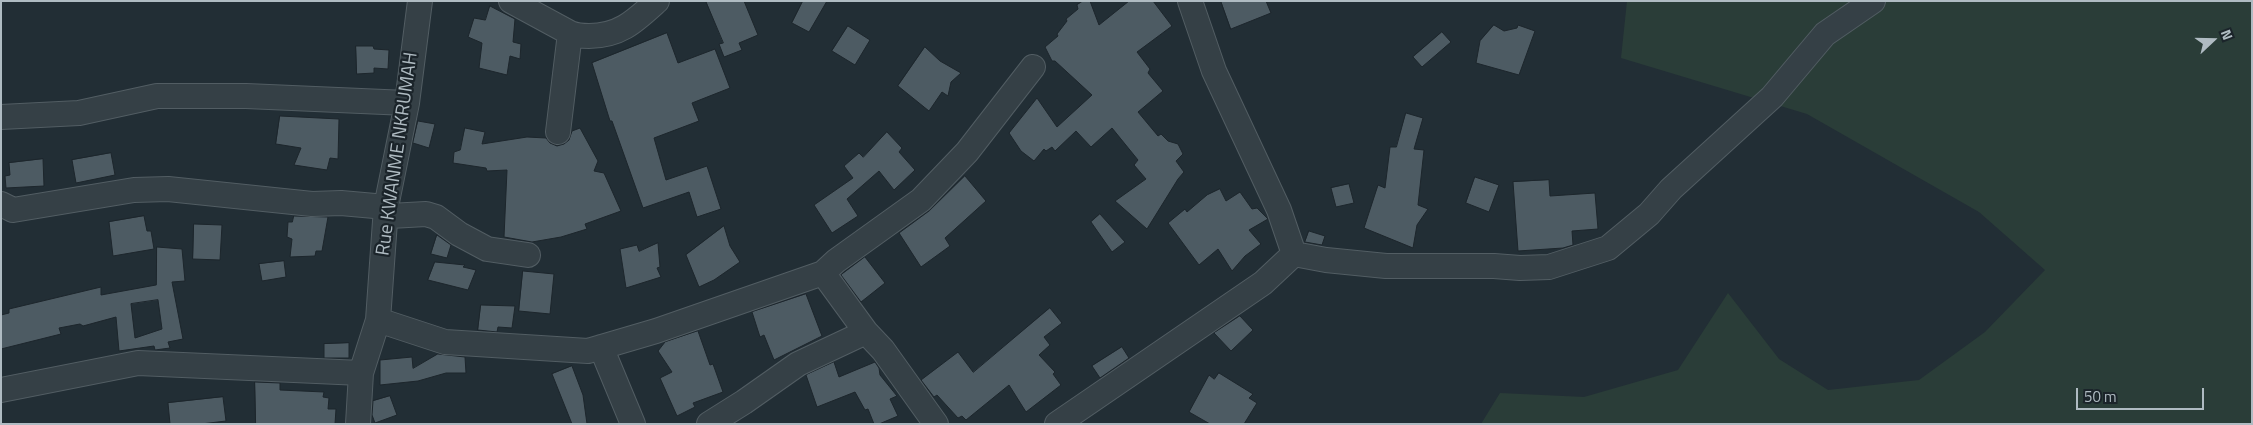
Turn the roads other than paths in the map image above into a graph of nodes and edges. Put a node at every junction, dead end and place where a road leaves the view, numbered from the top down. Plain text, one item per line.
1 (420, 1) edge
2 (511, 1) edge
3 (656, 1) edge
4 (1190, 1) edge
5 (1873, 1) edge
6 (570, 33) junction
7 (1033, 67) dead end
8 (406, 103) junction
9 (1, 118) edge
10 (558, 132) dead end
11 (1, 204) edge
12 (386, 207) junction
13 (1294, 254) junction
14 (528, 255) dead end
15 (823, 272) junction
16 (378, 320) junction
17 (866, 332) junction
18 (601, 347) junction
19 (361, 372) junction
20 (1, 390) edge
21 (358, 424) edge
22 (633, 424) edge
23 (708, 424) edge
24 (936, 424) edge
25 (1057, 424) edge

1 - 8 street, Rue KWANME NKRUMAH
2 - 6 street
3 - 6 street
4 - 13 street
5 - 13 street
6 - 10 street
7 - 15 street
8 - 9 street
8 - 12 street, Rue KWANME NKRUMAH
11 - 12 street
12 - 14 street
12 - 16 street, Rue KWANME NKRUMAH
13 - 25 street
15 - 17 street
15 - 18 street
16 - 18 street
16 - 19 street, Rue KWANME NKRUMAH
17 - 23 street
17 - 24 street
18 - 22 street
19 - 20 street
19 - 21 street, Rue KWANME NKRUMAH

